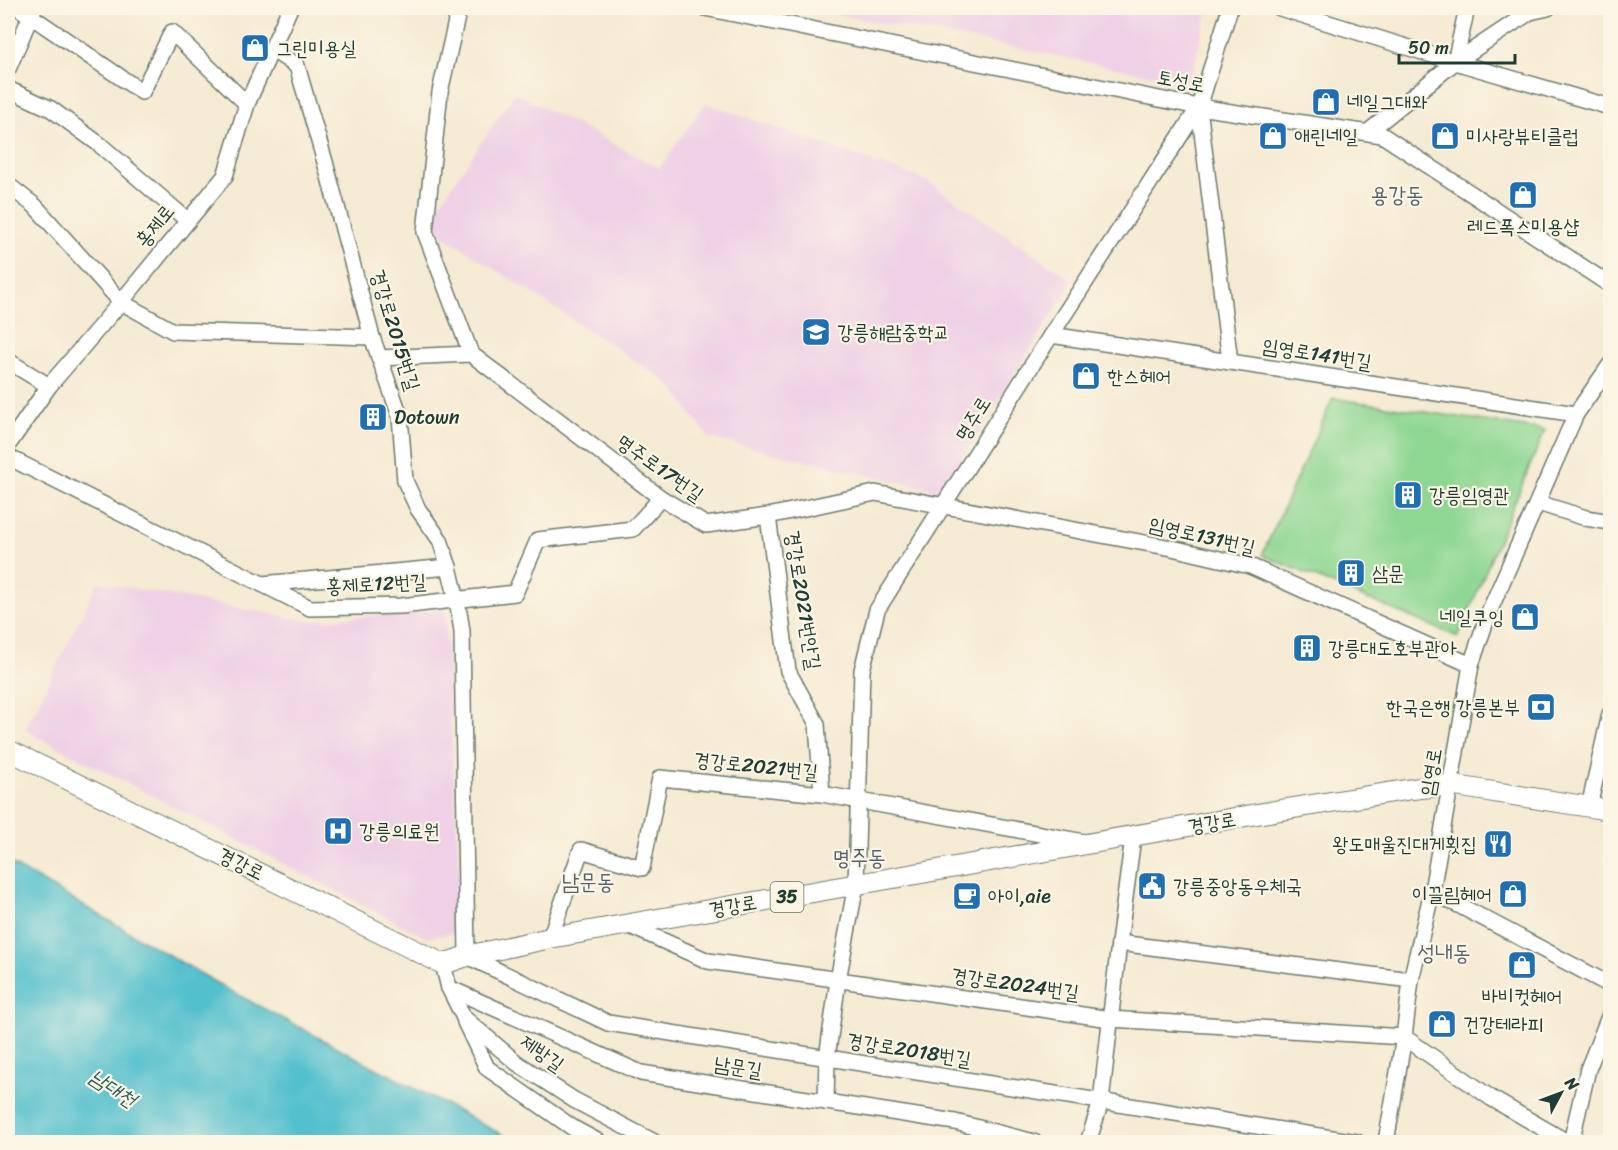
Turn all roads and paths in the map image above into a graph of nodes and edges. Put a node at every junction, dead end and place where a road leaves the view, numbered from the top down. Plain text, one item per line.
1 (290, 8) edge
2 (459, 8) edge
3 (705, 8) edge
4 (1230, 8) edge
5 (1280, 8) edge
6 (1467, 8) edge
7 (1548, 8) edge
8 (27, 10) edge
9 (732, 10) edge
10 (271, 49) junction
11 (1455, 62) junction
12 (8, 69) edge
13 (8, 89) edge
14 (247, 104) junction
15 (1199, 107) junction
16 (1611, 107) edge
17 (1368, 132) junction
18 (8, 185) edge
19 (187, 220) junction
20 (1611, 285) edge
21 (121, 302) junction
22 (1052, 335) junction
23 (372, 338) junction
24 (471, 354) junction
25 (379, 358) junction
26 (8, 361) edge
27 (1230, 362) junction
28 (1611, 365) edge
29 (49, 386) junction
30 (1576, 414) junction
31 (8, 445) edge
32 (8, 457) edge
33 (661, 498) junction
34 (1538, 503) junction
35 (943, 506) junction
36 (768, 516) junction
37 (1611, 522) edge
38 (449, 567) junction
39 (262, 584) junction
40 (457, 600) junction
41 (1471, 665) junction
42 (1611, 714) edge
43 (8, 750) edge
44 (1449, 785) junction
45 (822, 794) junction
46 (858, 800) junction
47 (1589, 807) junction
48 (1611, 810) edge
49 (1132, 837) junction
50 (1092, 843) junction
51 (856, 885) junction
52 (1432, 891) junction
53 (628, 925) junction
54 (550, 938) junction
55 (1119, 943) junction
56 (466, 956) junction
57 (443, 964) junction
58 (838, 980) junction
59 (1411, 980) junction
60 (1611, 985) edge
61 (449, 988) junction
62 (1611, 1014) edge
63 (464, 1018) junction
64 (1110, 1019) junction
65 (1404, 1037) junction
66 (827, 1058) junction
67 (1101, 1101) junction
68 (826, 1102) junction
69 (599, 1143) edge
70 (654, 1143) edge
71 (1034, 1143) edge
72 (1088, 1143) edge
73 (1357, 1143) edge
74 (1386, 1143) edge
75 (1567, 1143) edge
76 (1571, 1143) edge

1 - 10 street, 홍제로
2 - 24 street
3 - 9 street, 토성로
4 - 15 street, 명주로
5 - 11 street
6 - 11 street
7 - 11 street
8 - 12 street
8 - 14 street
9 - 15 street, 토성로
10 - 14 street, 홍제로
10 - 23 street, 경강로2015번길
11 - 16 street
11 - 17 street
13 - 19 street
14 - 19 street, 홍제로
15 - 17 street, 토성로
15 - 22 street, 명주로
15 - 27 street
17 - 20 street, 토성로
18 - 21 street
19 - 21 street, 홍제로
21 - 23 street
21 - 29 street, 홍제로
22 - 27 street, 임영로141번길
22 - 35 street, 명주로
23 - 25 street, 경강로2015번길
24 - 25 street
24 - 33 street, 명주로17번길
25 - 38 street, 경강로2015번길
26 - 29 street
27 - 30 street, 임영로141번길
28 - 30 street, 임영로
29 - 31 street, 홍제로
30 - 34 street, 임영로
32 - 39 street, 홍제로12번길
33 - 36 street, 명주로17번길
33 - 40 street, 홍제로12번길
34 - 37 street
34 - 41 street, 임영로
35 - 36 street, 명주로17번길
35 - 41 street, 임영로131번길
35 - 46 street, 명주로
36 - 45 street, 경강로2021번안길
38 - 39 street
38 - 40 street, 경강로2015번길
39 - 40 street, 홍제로12번길
40 - 56 street, 경강로2015번길
41 - 44 street, 임영로
42 - 47 street
43 - 57 main road, 경강로
44 - 47 main road, 경강로 / 35
44 - 49 main road, 경강로 / 35
44 - 52 street, 임영로
45 - 46 street, 경강로2021번길
45 - 54 street, 경강로2021번길
46 - 50 street, 경강로2021번길
46 - 51 street, 명주로
47 - 48 main road, 경강로 / 35
49 - 50 main road, 경강로 / 35
49 - 55 street
50 - 51 main road, 경강로 / 35
51 - 53 main road, 경강로 / 35
51 - 58 street, 명주로
52 - 59 street, 임영로
52 - 60 street
53 - 54 main road, 경강로 / 35
53 - 58 street, 경강로2024번길
54 - 56 main road, 경강로 / 35
55 - 59 street
55 - 64 street
56 - 57 main road, 경강로 / 35
56 - 66 street, 경강로2018번길
57 - 61 street, 제방길
58 - 64 street, 경강로2024번길
58 - 66 street, 명주로
59 - 65 street, 임영로
61 - 63 street, 제방길
61 - 68 street, 남문길
62 - 76 street
63 - 69 street
63 - 70 street, 제방길
64 - 65 street, 경강로2024번길
64 - 67 street
65 - 74 street, 임영로
65 - 75 street
66 - 67 street, 경강로2018번길
66 - 68 street, 명주로
67 - 72 street
67 - 73 street, 경강로2018번길
68 - 71 street, 남문길

